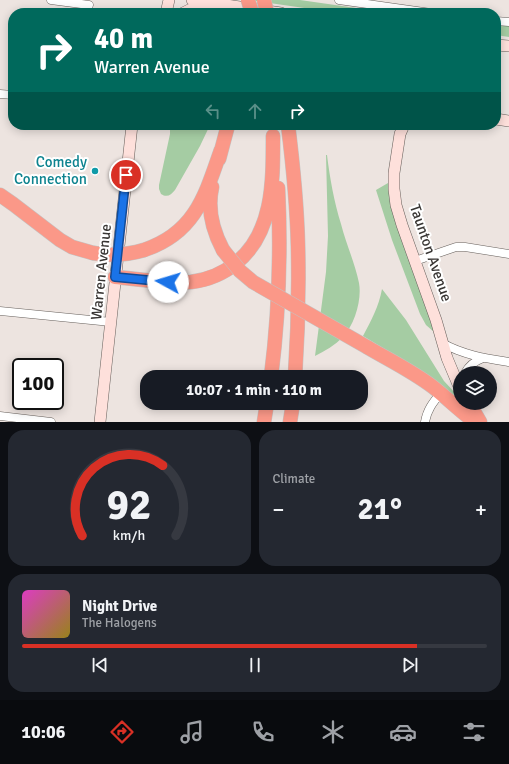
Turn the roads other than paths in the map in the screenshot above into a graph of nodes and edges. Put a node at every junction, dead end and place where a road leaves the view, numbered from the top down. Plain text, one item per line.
1 (51, 0) edge
2 (192, 0) edge
3 (339, 0) edge
4 (209, 2) junction
5 (89, 5) dead end
6 (193, 8) edge
7 (248, 8) edge
8 (396, 8) edge
9 (131, 130) edge
10 (227, 130) edge
11 (273, 130) edge
12 (289, 130) edge
13 (402, 130) edge
14 (221, 150) junction
15 (0, 195) edge
16 (509, 254) edge
17 (415, 260) junction
18 (115, 277) junction
19 (0, 311) edge
20 (111, 322) junction
21 (442, 343) junction
22 (483, 358) junction
23 (509, 362) edge
24 (470, 366) edge
25 (272, 370) edge
26 (295, 370) edge
27 (453, 373) edge
28 (441, 393) junction
29 (266, 410) edge
30 (291, 410) edge
31 (473, 410) edge
32 (0, 416) edge
33 (51, 422) edge
34 (100, 422) edge
35 (264, 422) edge
36 (290, 422) edge
37 (425, 422) edge
38 (475, 422) edge
39 (480, 422) edge

1 - 5 street
2 - 4 main road
3 - 8 street
4 - 6 main road
4 - 7 main road
9 - 18 main road, Warren Avenue
10 - 14 highway
11 - 18 highway
11 - 25 highway
12 - 26 highway
13 - 17 main road, Taunton Avenue
14 - 15 highway, bridge
14 - 28 highway, bridge
16 - 17 street
17 - 21 main road, Taunton Avenue
18 - 20 main road, Warren Avenue
19 - 20 street
20 - 34 main road, Warren Avenue
21 - 22 street
21 - 27 main road, Taunton Avenue
22 - 23 street
22 - 24 street
28 - 37 street
28 - 38 highway
29 - 35 highway
30 - 36 highway
31 - 39 highway
32 - 33 street

